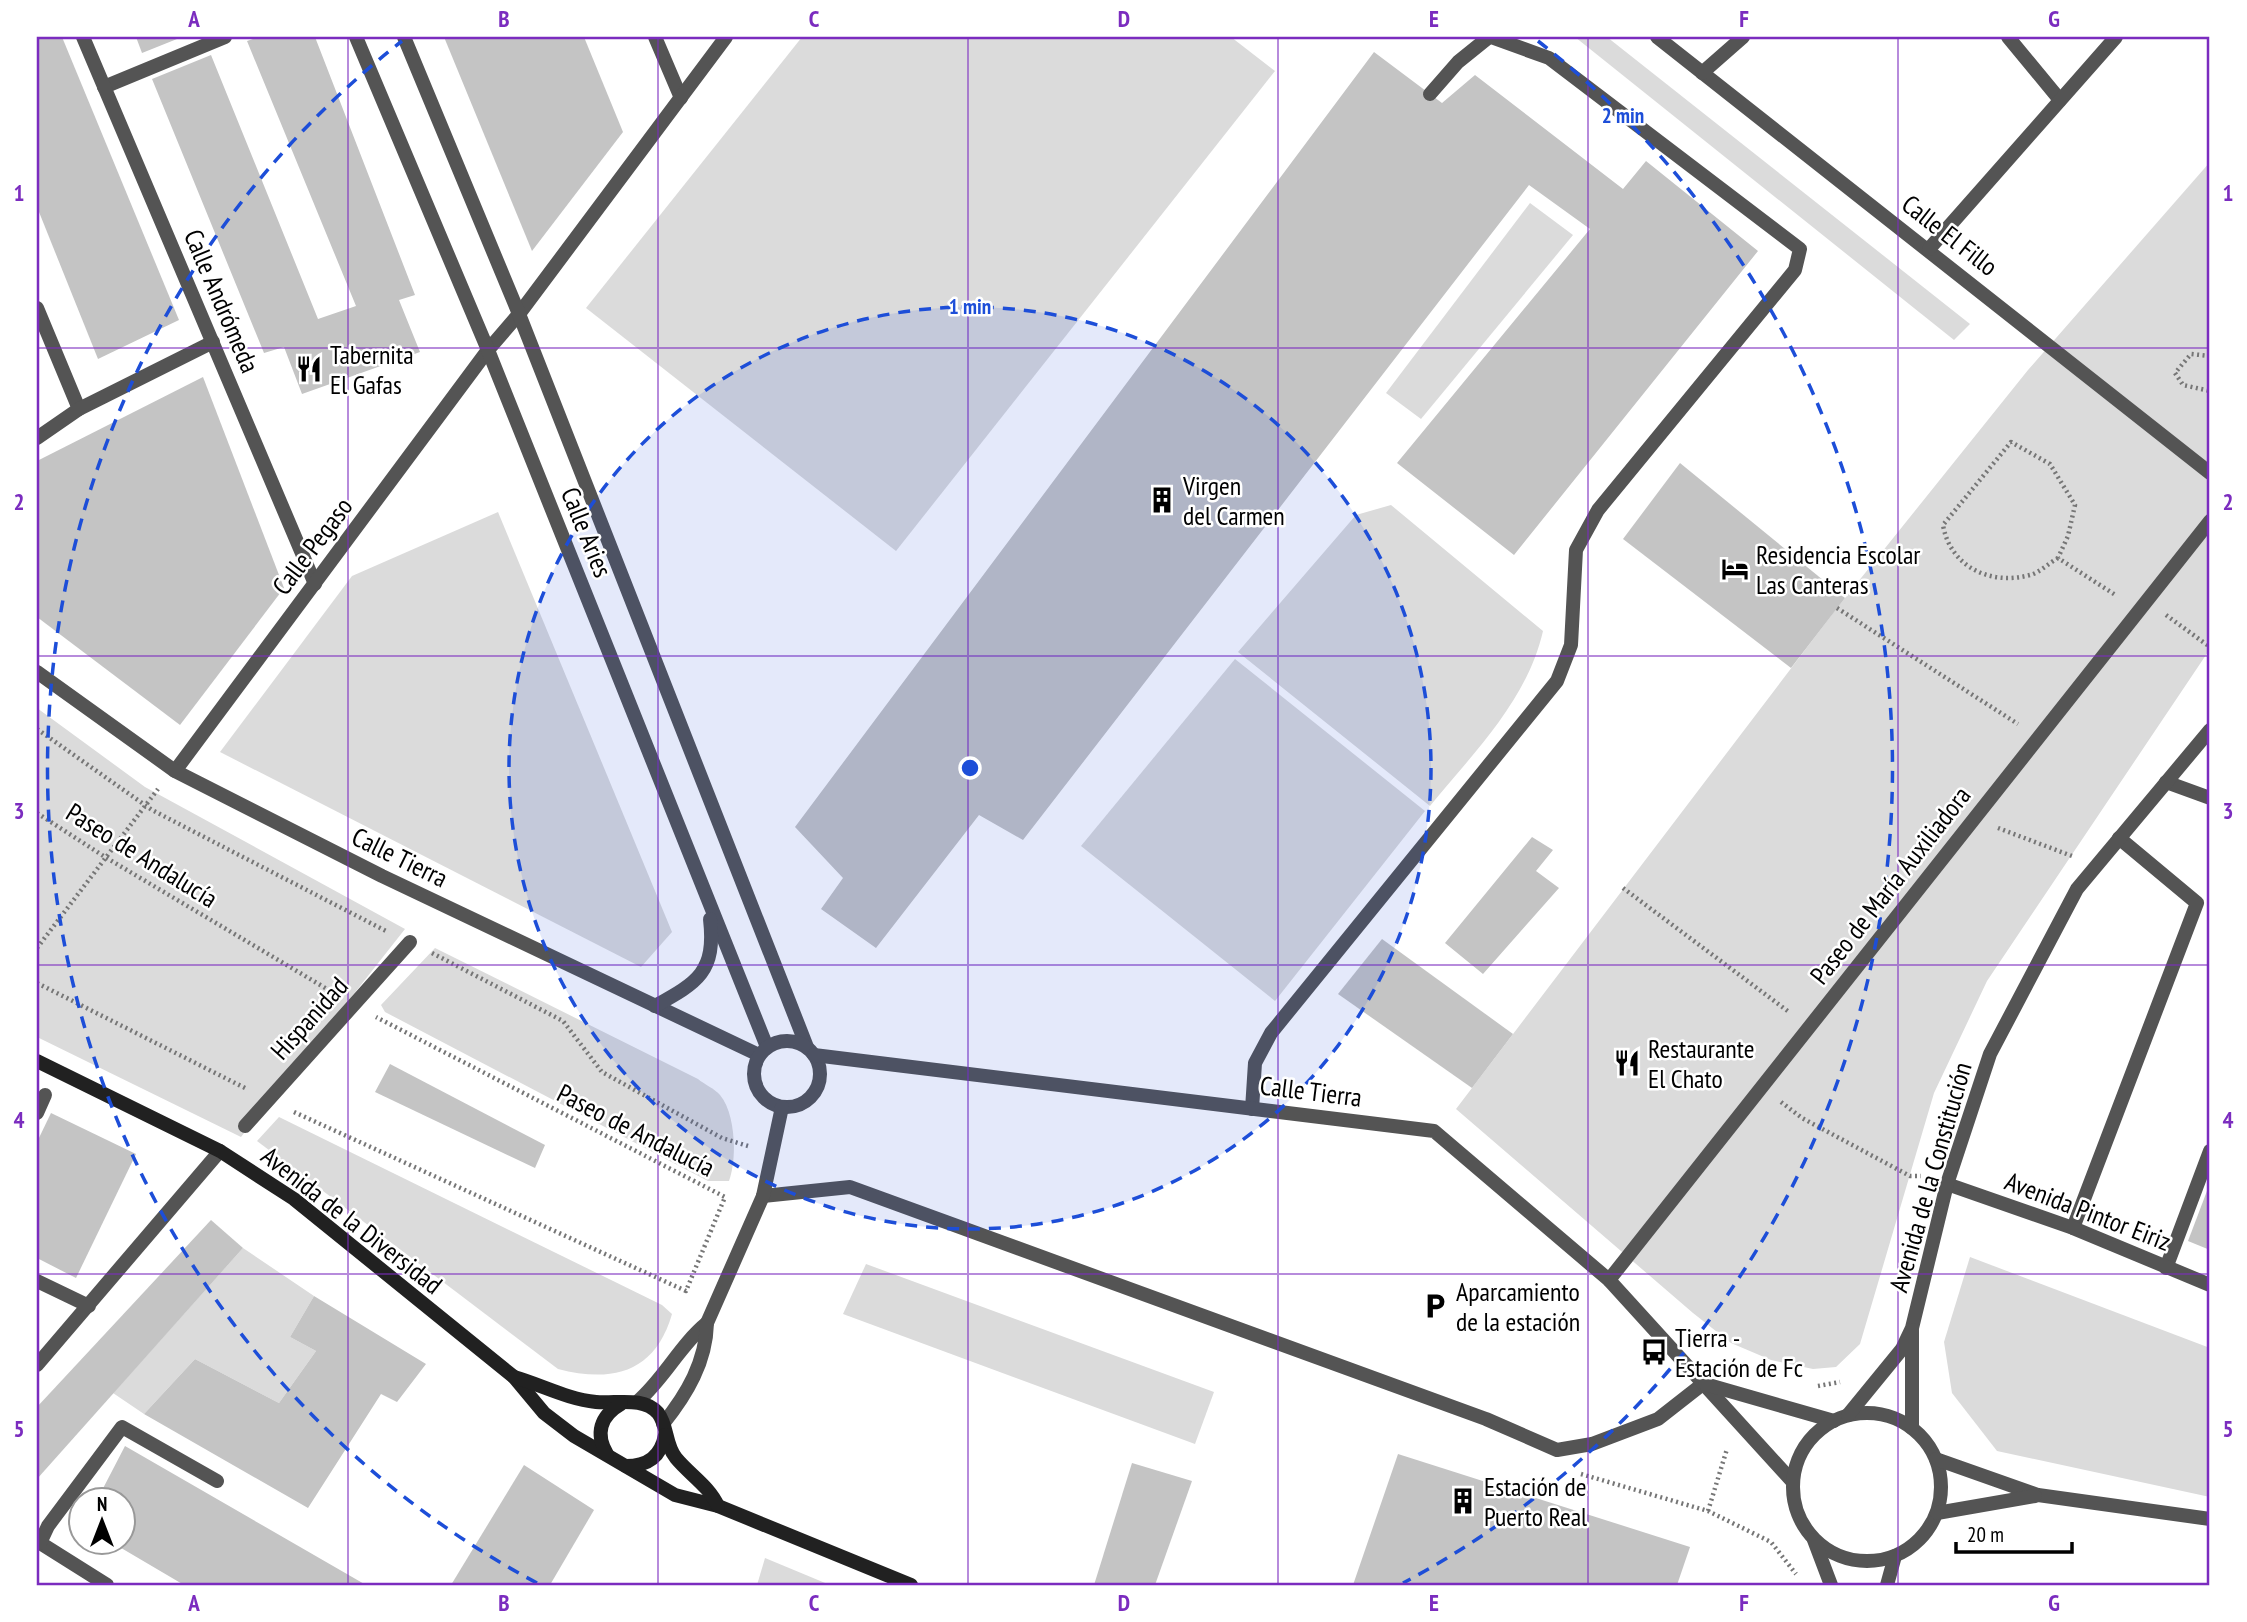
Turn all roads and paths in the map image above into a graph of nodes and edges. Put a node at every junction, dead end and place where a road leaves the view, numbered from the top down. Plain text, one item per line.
1 (83, 37) edge
2 (225, 37) edge
3 (356, 37) edge
4 (404, 37) edge
5 (655, 37) edge
6 (726, 37) edge
7 (1490, 37) edge
8 (1657, 37) edge
9 (1743, 37) edge
10 (2008, 37) edge
11 (2116, 37) edge
12 (1702, 73) junction
13 (104, 87) junction
14 (1430, 94) dead end
15 (681, 98) junction
16 (2060, 100) junction
17 (1929, 249) junction
18 (37, 308) edge
19 (519, 314) junction
20 (213, 342) junction
21 (488, 350) junction
22 (2210, 356) edge
23 (2210, 391) edge
24 (79, 409) junction
25 (37, 438) edge
26 (2210, 473) edge
27 (2210, 521) edge
28 (2057, 558) junction
29 (315, 584) junction
30 (1837, 608) dead end
31 (2140, 610) junction
32 (2210, 647) edge
33 (37, 672) edge
34 (37, 729) edge
35 (2210, 730) edge
36 (2039, 738) junction
37 (175, 771) junction
38 (2166, 782) junction
39 (2210, 799) edge
40 (144, 804) junction
41 (37, 813) edge
42 (1974, 819) junction
43 (2119, 838) junction
44 (105, 857) junction
45 (2073, 857) junction
46 (2067, 867) dead end
47 (2094, 868) junction
48 (1623, 888) dead end
49 (708, 900) junction
50 (2204, 906) edge
51 (410, 943) junction
52 (37, 948) edge
53 (37, 983) edge
54 (354, 1005) junction
55 (655, 1006) junction
56 (1809, 1027) junction
57 (763, 1051) junction
58 (811, 1051) junction
59 (37, 1061) edge
60 (1761, 1087) junction
61 (45, 1096) dead end
62 (268, 1100) junction
63 (782, 1107) junction
64 (1252, 1109) junction
65 (37, 1113) edge
66 (245, 1126) dead end
67 (220, 1151) junction
68 (2210, 1151) edge
69 (774, 1154) junction
70 (1927, 1168) dead end
71 (1925, 1176) junction
72 (1947, 1184) junction
73 (1922, 1188) dead end
74 (763, 1196) junction
75 (2073, 1228) junction
76 (2166, 1268) junction
77 (1609, 1280) junction
78 (37, 1281) edge
79 (2210, 1285) edge
80 (89, 1306) junction
81 (707, 1323) junction
82 (1912, 1328) junction
83 (37, 1365) edge
84 (514, 1377) junction
85 (1842, 1382) dead end
86 (1704, 1383) junction
87 (1815, 1387) dead end
88 (637, 1402) junction
89 (621, 1404) junction
90 (1841, 1418) junction
91 (1736, 1419) junction
92 (1912, 1428) junction
93 (664, 1429) junction
94 (607, 1454) junction
95 (1936, 1459) junction
96 (626, 1466) junction
97 (1569, 1471) dead end
98 (217, 1481) dead end
99 (1792, 1481) junction
100 (2038, 1495) junction
101 (718, 1506) junction
102 (1708, 1511) junction
103 (1937, 1513) junction
104 (2210, 1519) edge
105 (1813, 1539) junction
106 (38, 1542) edge
107 (1895, 1556) junction
108 (1801, 1579) dead end
109 (107, 1585) edge
110 (911, 1585) edge
111 (1831, 1585) edge
112 (1887, 1585) edge

1 - 13 street, Calle Andrómeda
2 - 13 street
3 - 21 street, Calle Aries
4 - 19 street, Calle Aries
5 - 15 street
6 - 15 street
7 - 14 street
7 - 64 street
8 - 12 street, Calle El Fillo
9 - 12 street
10 - 16 street
11 - 16 street
12 - 17 street, Calle El Fillo
13 - 20 street, Calle Andrómeda
15 - 19 street
16 - 17 street
17 - 26 street, Calle El Fillo
18 - 24 street
19 - 21 street, Calle Pegaso
19 - 58 street, Calle Aries
20 - 24 street
20 - 29 street, Calle Andrómeda
21 - 29 street, Calle Pegaso
21 - 49 street, Calle Aries
22 - 23 path
24 - 25 street
27 - 31 street, Paseo de María Auxiliadora
28 - 28 path
28 - 31 path
29 - 37 street, Calle Pegaso
30 - 36 path
31 - 32 path
31 - 36 street, Paseo de María Auxiliadora
33 - 37 street, Calle Tierra
34 - 40 path
35 - 38 street, Avenida de la Constitución
36 - 42 street, Paseo de María Auxiliadora
37 - 40 path
37 - 55 street, Calle Tierra
38 - 39 street
38 - 43 street, Avenida de la Constitución
40 - 44 path
40 - 51 path
41 - 44 path, Paseo de Andalucía
42 - 45 path
42 - 56 street, Paseo de María Auxiliadora
43 - 47 street, Avenida de la Constitución
43 - 50 street
44 - 52 path
44 - 54 path, Paseo de Andalucía
45 - 46 path
45 - 47 path
47 - 72 street, Avenida de la Constitución
48 - 56 path
49 - 55 street
49 - 57 street, Calle Aries
50 - 75 street
51 - 54 street, Hispanidad
51 - 69 path
53 - 62 path, Paseo de Andalucía
54 - 62 street, Hispanidad
54 - 62 path, Paseo de Andalucía
55 - 57 street, Calle Tierra
56 - 60 street, Paseo de María Auxiliadora
57 - 58 street
57 - 63 street
58 - 63 street
58 - 64 street, Calle Tierra
59 - 67 main road, Avenida de la Diversidad
60 - 71 path
60 - 77 street, Paseo de María Auxiliadora
61 - 65 street
62 - 66 street, Hispanidad
63 - 69 street
64 - 77 street, Calle Tierra
67 - 80 street
67 - 84 main road, Avenida de la Diversidad
68 - 76 street
69 - 74 street
70 - 71 path
71 - 73 path
72 - 75 street, Avenida Pintor Eiriz
72 - 82 street, Avenida de la Constitución
74 - 81 street
74 - 86 street
75 - 76 street, Avenida Pintor Eiriz
76 - 79 street, Avenida Pintor Eiriz
77 - 86 street, Calle Tierra
78 - 80 street
80 - 83 street
81 - 88 street
81 - 93 street
82 - 90 street, Avenida de la Constitución
82 - 92 street, Avenida de la Constitución
84 - 89 main road, Avenida de la Diversidad
84 - 94 main road, Avenida de la Diversidad
85 - 87 path
86 - 90 street
86 - 91 street, Calle Tierra
88 - 89 main road, Avenida de la Diversidad
88 - 93 main road
89 - 94 main road
90 - 92 street
90 - 99 street
91 - 99 street, Calle Tierra
91 - 102 path
92 - 95 street
93 - 96 main road
93 - 101 main road
94 - 96 main road, Avenida de la Diversidad
95 - 100 street
95 - 103 street
96 - 101 main road, Avenida de la Diversidad
97 - 102 path
98 - 106 street
99 - 105 street
100 - 103 street
100 - 104 street
101 - 110 main road, Avenida de la Diversidad
102 - 108 path
103 - 107 street
105 - 107 street
105 - 111 street
106 - 109 street
107 - 112 street

